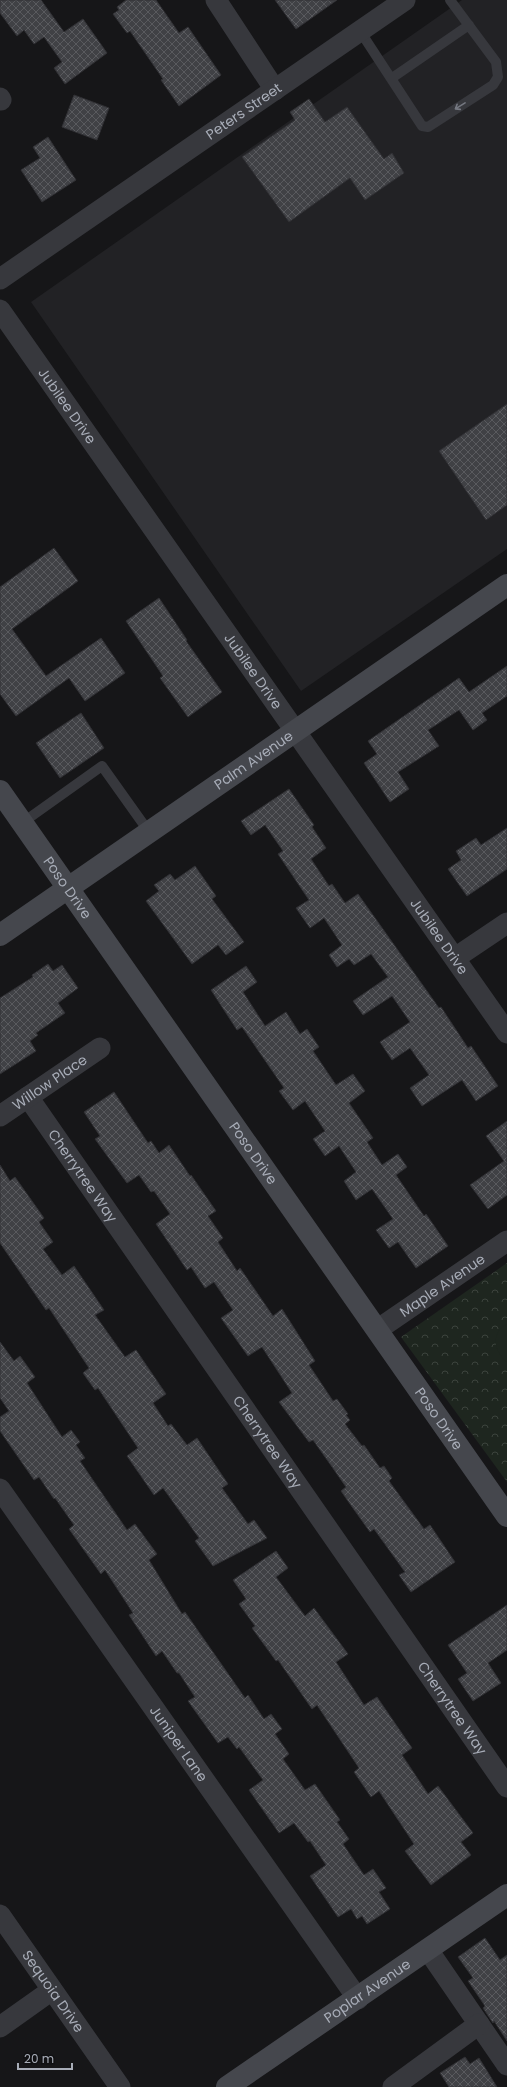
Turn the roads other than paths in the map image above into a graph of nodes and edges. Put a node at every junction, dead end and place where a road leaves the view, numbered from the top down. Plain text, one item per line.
1 (216, 0) edge
2 (405, 0) edge
3 (450, 0) edge
4 (469, 25) junction
5 (360, 31) junction
6 (392, 78) junction
7 (275, 90) junction
8 (0, 279) edge
9 (0, 310) edge
10 (507, 585) edge
11 (296, 730) junction
12 (0, 791) edge
13 (22, 822) junction
14 (149, 832) junction
15 (68, 888) junction
16 (507, 923) edge
17 (0, 935) edge
18 (455, 958) junction
19 (507, 1032) edge
20 (100, 1048) dead end
21 (28, 1097) junction
22 (0, 1116) edge
23 (507, 1241) edge
24 (377, 1330) junction
25 (0, 1489) edge
26 (507, 1516) edge
27 (507, 1787) edge
28 (507, 1895) edge
29 (0, 1915) edge
30 (428, 1950) junction
31 (52, 1990) junction
32 (358, 1999) junction
33 (479, 2024) junction
34 (0, 2027) edge
35 (507, 2065) edge
36 (120, 2087) edge
37 (227, 2087) edge
38 (393, 2087) edge

1 - 7 street
2 - 5 street, Peters Street
3 - 4 lane
4 - 6 lane
4 -> 6 lane
5 - 6 lane
5 - 7 street, Peters Street
7 - 8 street, Peters Street
9 - 11 street, Jubilee Drive
10 - 11 main road, Palm Avenue
11 - 14 main road, Palm Avenue
11 - 18 street, Jubilee Drive
12 - 13 main road, Poso Drive
13 - 14 lane
13 - 15 main road, Poso Drive
14 - 15 main road, Palm Avenue
15 - 17 main road, Palm Avenue
15 - 24 main road, Poso Drive
16 - 18 street
18 - 19 street, Jubilee Drive
20 - 21 street, Willow Place
21 - 22 street, Willow Place
21 - 27 street, Cherrytree Way
23 - 24 street, Maple Avenue
24 - 26 main road, Poso Drive
25 - 32 street, Juniper Lane
28 - 30 main road, Poplar Avenue
29 - 31 street, Sequoia Drive
30 - 32 main road, Poplar Avenue
30 - 33 street
31 - 34 street
31 - 36 street, Sequoia Drive
32 - 37 main road, Poplar Avenue
33 - 35 street
33 - 38 street

